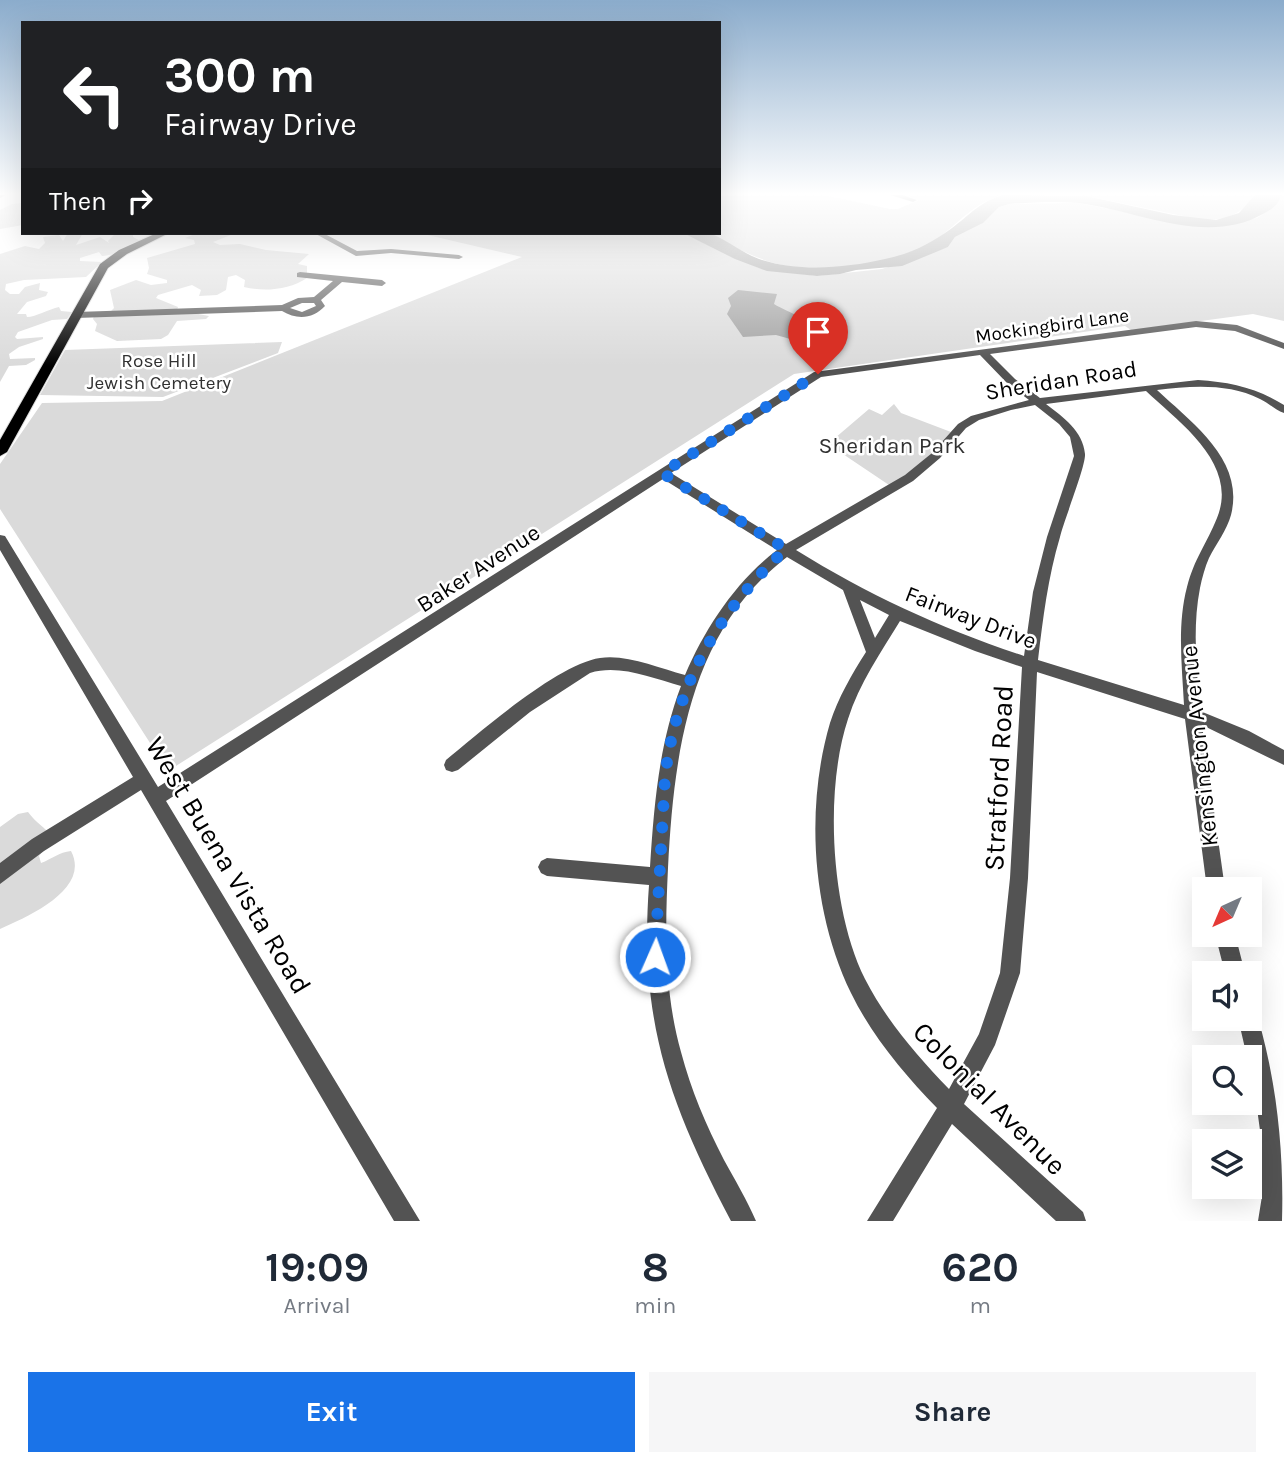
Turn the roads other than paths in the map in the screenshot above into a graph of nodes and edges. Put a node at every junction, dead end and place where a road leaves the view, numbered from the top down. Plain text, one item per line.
1 (127, 252) edge
2 (352, 252) edge
3 (386, 252) edge
4 (410, 252) edge
5 (459, 257) dead end
6 (300, 275) dead end
7 (336, 279) junction
8 (382, 283) dead end
9 (312, 300) junction
10 (284, 308) junction
11 (76, 315) junction
12 (1284, 346) edge
13 (982, 352) junction
14 (821, 373) joint
15 (1149, 388) junction
16 (1040, 403) junction
17 (1284, 410) edge
18 (0, 453) edge
19 (662, 473) junction
20 (0, 539) edge
21 (786, 549) junction
22 (849, 589) junction
23 (897, 614) junction
24 (873, 652) junction
25 (1030, 664) junction
26 (689, 682) junction
27 (1192, 714) junction
28 (1284, 758) edge
29 (452, 765) dead end
30 (145, 779) junction
31 (157, 797) junction
32 (547, 867) dead end
33 (0, 875) edge
34 (658, 877) junction
35 (1214, 877) edge
36 (1252, 1031) edge
37 (952, 1107) junction
38 (408, 1221) edge
39 (744, 1221) edge
40 (879, 1221) edge
41 (1074, 1221) edge
42 (1270, 1221) edge

1 - 11 main road
2 - 3 street
4 - 5 street
6 - 7 street
7 - 8 street
7 - 9 street
9 - 10 street
9 - 10 street
10 - 11 street
11 - 18 main road
12 - 13 street, Mockingbird Lane
13 - 14 street, Mockingbird Lane
13 - 16 street, Stratford Road
14 - 19 street, Baker Avenue
15 - 16 street, Sheridan Road
15 - 17 street, Sheridan Road
15 - 27 street, Kensington Avenue
16 - 21 street, Sheridan Road
16 - 25 street, Stratford Road
19 - 21 street, Fairway Drive
19 - 31 street, Baker Avenue
20 - 30 street, West Buena Vista Road
21 - 22 street, Fairway Drive
21 - 26 street, Sheridan Road
22 - 23 street, Fairway Drive
22 - 24 street
23 - 24 street, Colonial Avenue
23 - 25 street, Fairway Drive
24 - 37 street, Colonial Avenue
25 - 27 street, Fairway Drive
25 - 37 street, Stratford Road
26 - 29 street
26 - 34 street, Sheridan Road
27 - 28 street, Fairway Drive
27 - 35 street, Kensington Avenue
30 - 31 street, West Buena Vista Road
30 - 33 street
31 - 38 street, West Buena Vista Road
32 - 34 street
34 - 39 street, Sheridan Road
36 - 42 street
37 - 40 street, Stratford Road
37 - 41 street, Colonial Avenue

